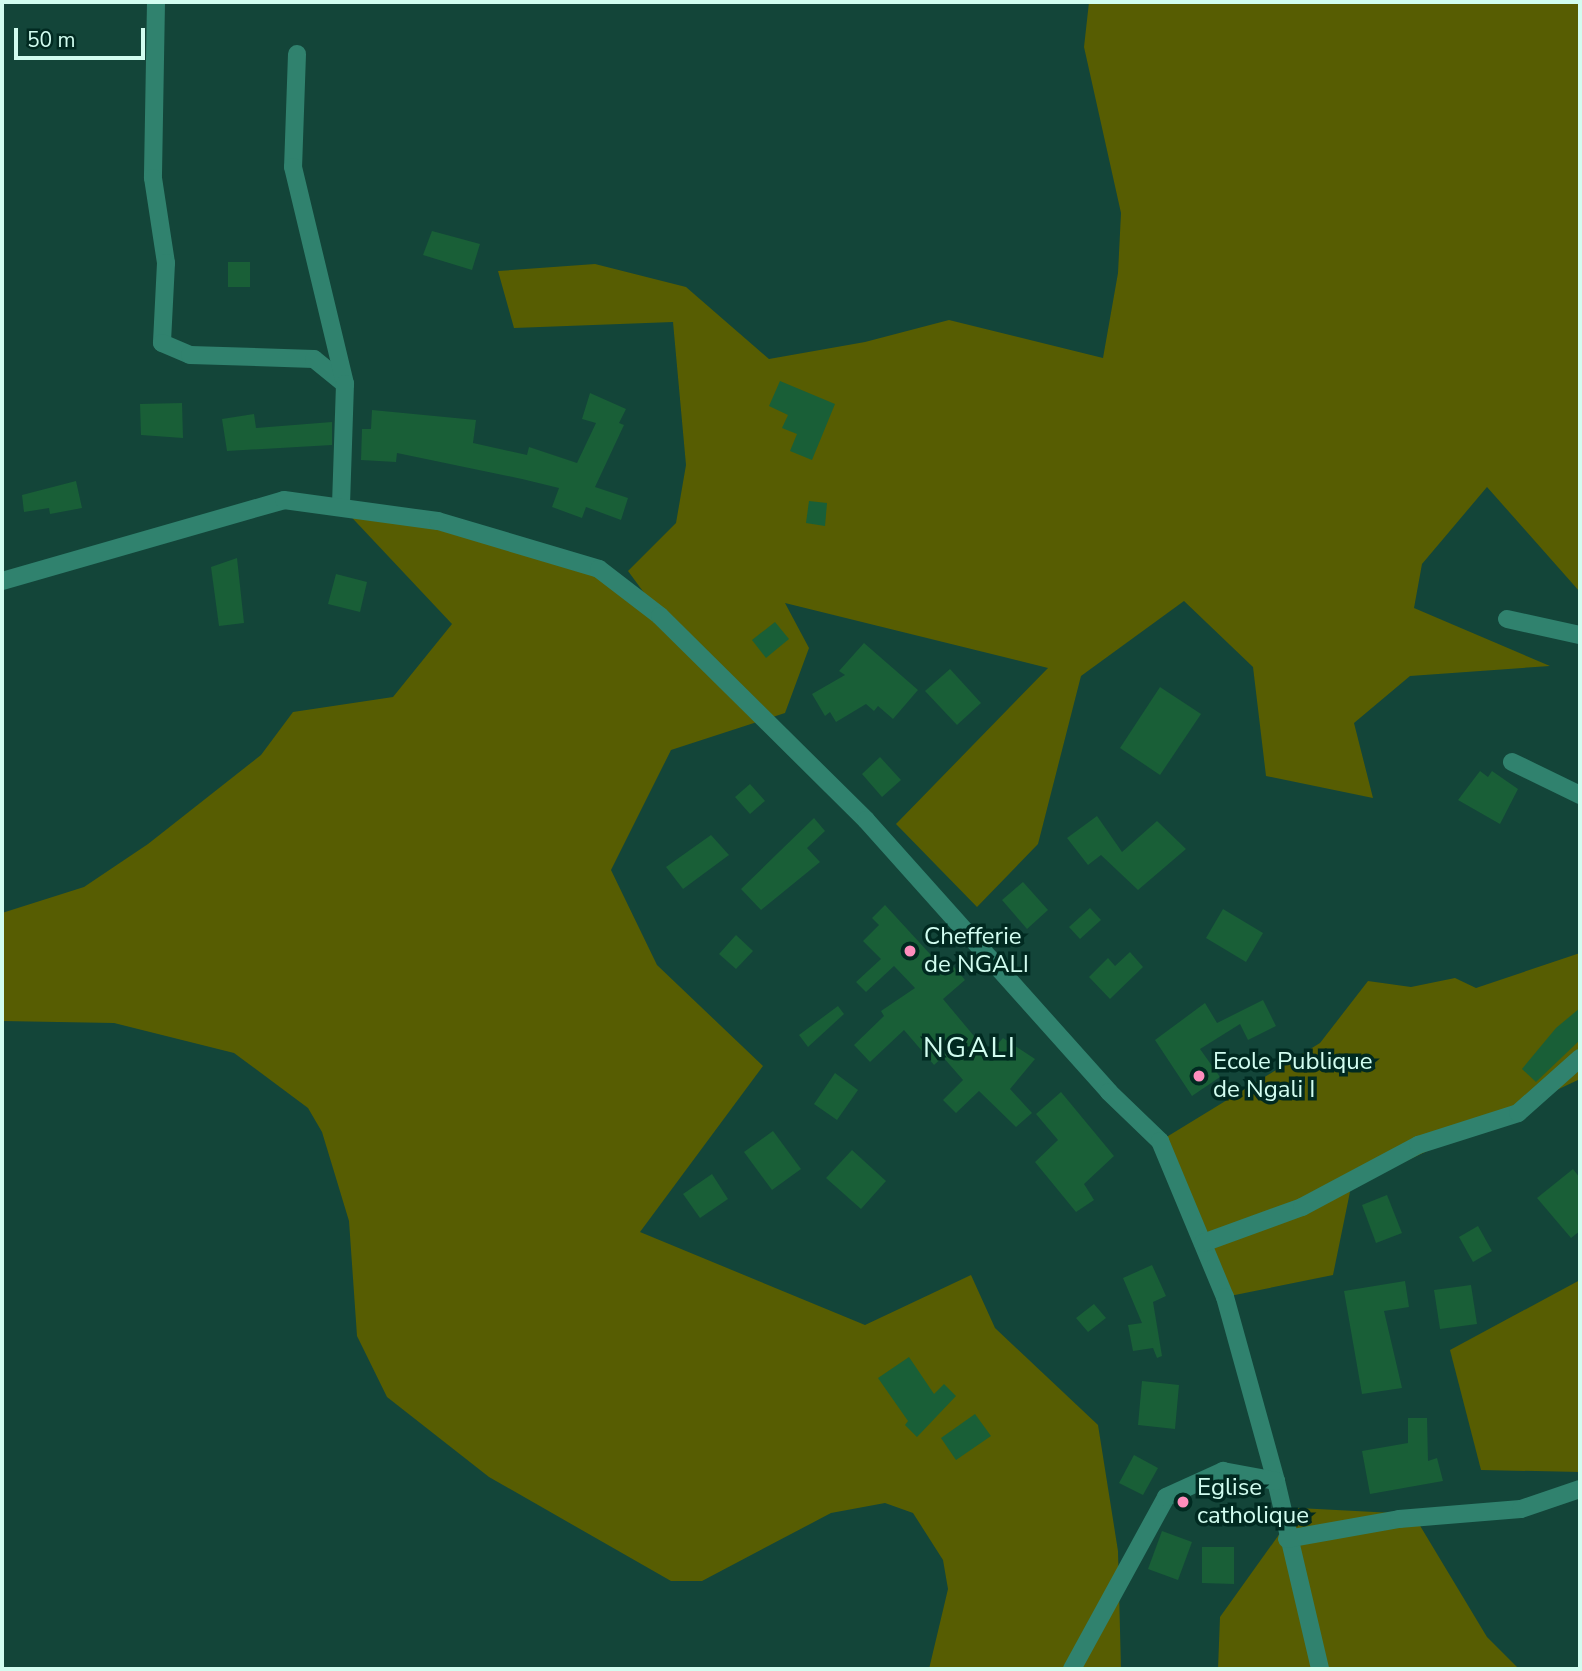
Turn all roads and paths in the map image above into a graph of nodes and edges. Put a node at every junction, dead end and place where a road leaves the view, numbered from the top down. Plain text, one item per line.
1 (156, 2) edge
2 (297, 54) dead end
3 (345, 384) junction
4 (341, 506) junction
5 (2, 581) edge
6 (1507, 619) dead end
7 (1580, 635) edge
8 (1512, 762) dead end
9 (1580, 795) edge
10 (1580, 1058) edge
11 (1203, 1243) junction
12 (1276, 1480) junction
13 (1580, 1489) edge
14 (1287, 1539) junction
15 (1073, 1669) edge
16 (1320, 1669) edge

1 - 3 street
2 - 3 street
3 - 4 street
4 - 5 street
4 - 11 street
6 - 7 street
8 - 9 street
10 - 11 street
11 - 12 street
12 - 14 street
12 - 15 street
13 - 14 street
14 - 16 street

